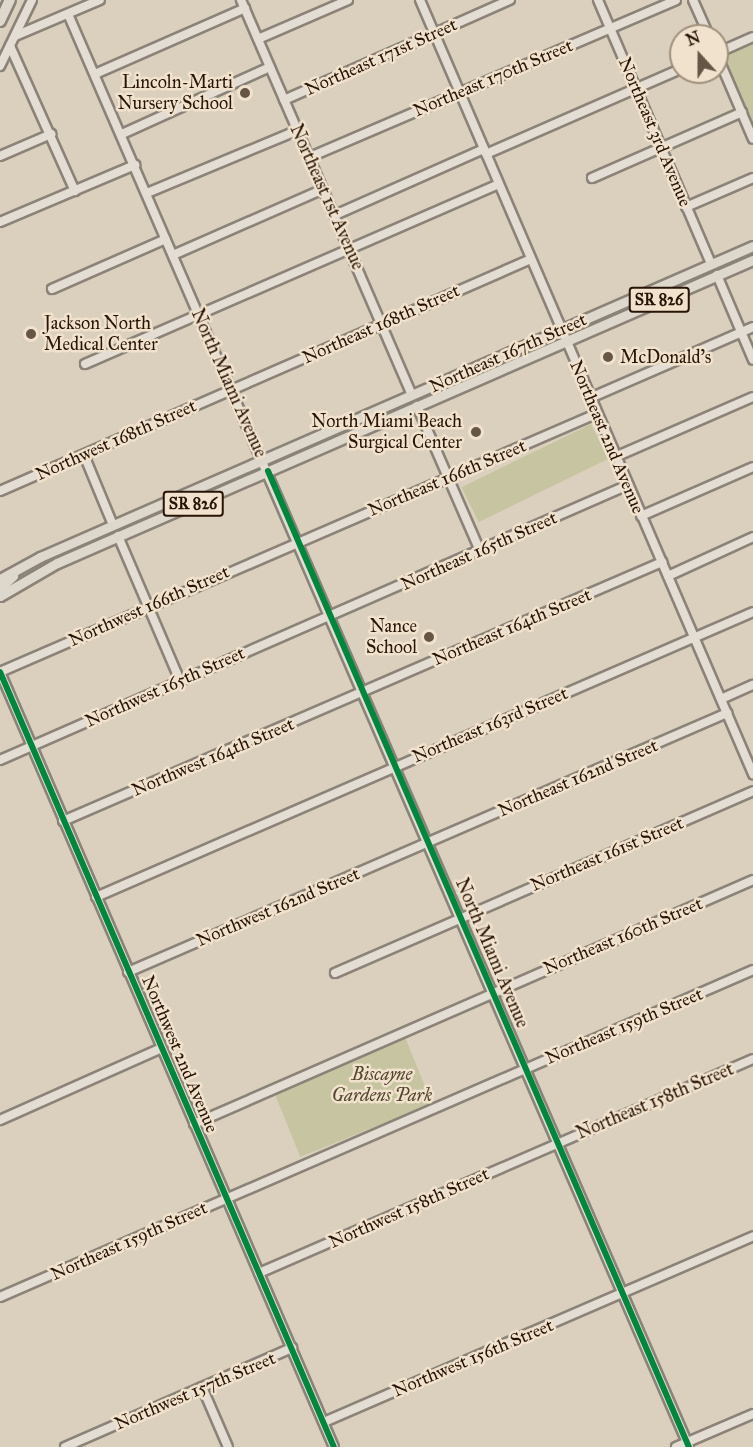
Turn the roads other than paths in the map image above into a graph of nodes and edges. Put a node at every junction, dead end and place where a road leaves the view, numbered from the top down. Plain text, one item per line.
1 (10, 0) edge
2 (32, 0) edge
3 (100, 0) edge
4 (348, 0) edge
5 (420, 0) edge
6 (510, 0) edge
7 (598, 0) edge
8 (676, 0) edge
9 (693, 0) edge
10 (243, 4) edge
11 (68, 14) junction
12 (0, 21) edge
13 (704, 24) edge
14 (610, 28) junction
15 (435, 33) junction
16 (15, 36) junction
17 (753, 37) edge
18 (258, 39) junction
19 (9, 46) junction
20 (729, 48) edge
21 (0, 66) edge
22 (270, 67) junction
23 (95, 74) junction
24 (669, 74) edge
25 (729, 82) edge
26 (636, 88) junction
27 (460, 92) junction
28 (284, 100) junction
29 (742, 112) junction
30 (298, 130) junction
31 (51, 134) junction
32 (122, 134) junction
33 (753, 139) edge
34 (662, 148) junction
35 (485, 152) junction
36 (0, 156) edge
37 (310, 157) junction
38 (135, 165) junction
39 (592, 178) dead end
40 (753, 178) edge
41 (499, 184) junction
42 (323, 189) junction
43 (75, 191) junction
44 (147, 194) junction
45 (686, 207) junction
46 (335, 215) junction
47 (0, 222) edge
48 (166, 239) junction
49 (753, 246) edge
50 (350, 249) junction
51 (173, 255) junction
52 (729, 256) junction
53 (531, 260) junction
54 (753, 260) edge
55 (711, 264) junction
56 (717, 275) junction
57 (694, 285) junction
58 (52, 289) dead end
59 (200, 315) junction
60 (382, 324) junction
61 (753, 327) edge
62 (561, 330) junction
63 (741, 332) junction
64 (566, 342) junction
65 (753, 360) edge
66 (85, 364) dead end
67 (431, 387) junction
68 (232, 390) junction
69 (412, 395) junction
70 (753, 397) edge
71 (590, 398) junction
72 (417, 406) junction
73 (402, 413) junction
74 (596, 414) junction
75 (84, 455) junction
76 (615, 456) junction
77 (263, 460) junction
78 (753, 467) edge
79 (268, 471) junction
80 (448, 477) junction
81 (628, 485) junction
82 (0, 491) edge
83 (641, 516) junction
84 (130, 518) junction
85 (113, 525) junction
86 (118, 536) junction
87 (753, 537) edge
88 (298, 541) junction
89 (480, 551) junction
90 (662, 562) junction
91 (29, 563) junction
92 (668, 576) junction
93 (0, 579) edge
94 (0, 588) edge
95 (0, 596) edge
96 (148, 607) junction
97 (753, 612) edge
98 (330, 615) junction
99 (694, 637) junction
100 (0, 672) edge
101 (180, 681) junction
102 (753, 685) edge
103 (363, 691) junction
104 (721, 699) junction
105 (727, 713) junction
106 (31, 746) junction
107 (750, 757) edge
108 (0, 760) edge
109 (395, 766) junction
110 (753, 774) edge
111 (753, 791) edge
112 (63, 821) junction
113 (428, 842) junction
114 (753, 880) edge
115 (96, 897) junction
116 (460, 917) junction
117 (753, 970) edge
118 (128, 972) junction
119 (335, 973) dead end
120 (493, 993) junction
121 (162, 1048) junction
122 (753, 1059) edge
123 (526, 1068) junction
124 (0, 1120) edge
125 (194, 1124) junction
126 (558, 1143) junction
127 (227, 1198) junction
128 (753, 1236) edge
129 (259, 1273) junction
130 (622, 1293) junction
131 (0, 1296) edge
132 (292, 1348) junction
133 (202, 1387) junction
134 (753, 1414) edge
135 (324, 1422) junction
136 (688, 1445) edge
137 (65, 1447) edge
138 (228, 1447) edge
139 (334, 1447) edge
140 (676, 1447) edge

1 - 12 highway
2 - 16 street
3 - 11 street
4 - 18 street
5 - 15 street, Northeast 2nd Avenue
6 - 15 street, Northeast 171st Street
7 - 14 street, Northeast 3rd Avenue
8 - 14 street, Northeast 170th Street
9 - 13 street
10 - 18 street, Northeast 1st Avenue
10 - 23 street
11 - 16 street
11 - 23 street, North Miami Avenue
14 - 26 street, Northeast 3rd Avenue
14 - 27 street, Northeast 170th Street
15 - 27 street, Northeast 2nd Avenue
15 - 28 street, Northeast 171st Street
16 - 19 street
17 - 20 street
18 - 22 street, Northeast 1st Avenue
19 - 21 street
19 - 31 street
22 - 28 street, Northeast 1st Avenue
22 - 32 street
23 - 32 street, North Miami Avenue
24 - 26 street
25 - 29 street
26 - 34 street, Northeast 3rd Avenue
26 - 35 street
27 - 35 street, Northeast 2nd Avenue
27 - 37 street, Northeast 170th Street
28 - 30 street, Northeast 1st Avenue
29 - 33 street
29 - 34 street
30 - 37 street, Northeast 1st Avenue
30 - 44 street
31 - 36 street
31 - 43 street
32 - 38 street, North Miami Avenue
34 - 39 street
34 - 45 street, Northeast 3rd Avenue
35 - 41 street, Northeast 2nd Avenue
35 - 46 street
37 - 42 street, Northeast 1st Avenue
38 - 43 street
38 - 44 street, North Miami Avenue
40 - 45 street
41 - 50 street
41 - 53 street, Northeast 2nd Avenue
42 - 46 street, Northeast 1st Avenue
42 - 51 street
43 - 47 street
44 - 48 street, North Miami Avenue
45 - 55 street, Northeast 3rd Avenue
46 - 50 street, Northeast 1st Avenue
48 - 51 street, North Miami Avenue
48 - 58 street
49 - 52 main road, Northeast 167th Street / SR 826
50 - 59 street
50 - 60 street, Northeast 1st Avenue
51 - 59 street, North Miami Avenue
52 - 55 main road, Northeast 167th Street / SR 826
52 - 56 main road
53 - 60 street, Northeast 168th Street
53 - 62 street, Northeast 2nd Avenue
54 - 56 main road, Northeast 167th Street / SR 826
55 - 57 main road
55 - 62 main road, Northeast 167th Street / SR 826
56 - 57 main road, Northeast 167th Street / SR 826
56 - 63 street
57 - 64 main road, Northeast 167th Street / SR 826
59 - 66 street
59 - 68 street, North Miami Avenue
60 - 68 street, Northeast 168th Street
60 - 69 street, Northeast 1st Avenue
61 - 63 street
62 - 64 street, Northeast 2nd Avenue
62 - 67 main road, Northeast 167th Street / SR 826
63 - 65 street
63 - 71 street
64 - 71 street, Northeast 2nd Avenue
64 - 72 main road, Northeast 167th Street / SR 826
67 - 69 main road, Northeast 167th Street / SR 826
67 - 72 main road
68 - 75 street, Northwest 168th Street
68 - 77 street, North Miami Avenue
69 - 73 main road
69 - 77 main road, Northeast 167th Street / SR 826
70 - 76 street
71 - 74 street, Northeast 2nd Avenue
72 - 73 main road, Northeast 167th Street / SR 826
72 - 80 street
73 - 79 main road, Northeast 167th Street / SR 826
74 - 76 street, Northeast 2nd Avenue
74 - 80 street, Northeast 166th Street
75 - 82 street, Northwest 168th Street
75 - 85 street
76 - 81 street, Northeast 2nd Avenue
77 - 79 street, North Miami Avenue
77 - 84 main road, SR 826
78 - 83 street
79 - 86 main road, SR 826
79 - 88 street, North Miami Avenue
80 - 88 street, Northeast 166th Street
80 - 89 street
81 - 83 street, Northeast 2nd Avenue
81 - 89 street, Northeast 165th Street
83 - 90 street, Northeast 2nd Avenue
84 - 85 main road, SR 826
84 - 86 main road
85 - 91 main road, SR 826
86 - 95 main road, SR 826
86 - 96 street
87 - 92 street
88 - 96 street, Northwest 166th Street
88 - 98 street, North Miami Avenue
89 - 98 street, Northeast 165th Street
90 - 92 street, Northeast 2nd Avenue
90 - 103 street, Northeast 164th Street
91 - 93 main road, SR 826
91 - 94 main road
92 - 99 street, Northeast 2nd Avenue
96 - 100 street, Northwest 166th Street
96 - 101 street
97 - 99 street, Northeast 163rd Street
98 - 101 street, Northwest 165th Street
98 - 103 street, North Miami Avenue
99 - 104 street, Northeast 2nd Avenue
99 - 109 street, Northeast 163rd Street
100 - 106 street, Northwest 2nd Avenue
101 - 106 street, Northwest 165th Street
102 - 104 street
103 - 109 street, North Miami Avenue
103 - 112 street, Northwest 164th Street
104 - 105 street, Northeast 2nd Avenue
105 - 107 street, Northeast 2nd Avenue
105 - 113 street, Northeast 162nd Street
106 - 108 street, Northwest 165th Street
106 - 112 street, Northwest 2nd Avenue
107 - 110 street, Northeast 2nd Avenue
109 - 113 street, North Miami Avenue
109 - 115 street, Northeast 163rd Street
111 - 116 street, Northeast 161st Street
112 - 115 street, Northwest 2nd Avenue
113 - 116 street, North Miami Avenue
113 - 118 street, Northwest 162nd Street
114 - 120 street, Northeast 160th Street
115 - 118 street, Northwest 2nd Avenue
116 - 119 street, Northeast 161st Street
116 - 120 street, North Miami Avenue
117 - 123 street, Northeast 159th Street
118 - 121 street, Northwest 2nd Avenue
120 - 123 street, North Miami Avenue
120 - 125 street, Northeast 160th Street
121 - 124 street
121 - 125 street, Northwest 2nd Avenue
122 - 126 street, Northeast 158th Street
123 - 126 street, North Miami Avenue
123 - 127 street, Northeast 159th Street
125 - 127 street, Northwest 2nd Avenue
126 - 129 street, Northwest 158th Street
126 - 130 street, North Miami Avenue
127 - 129 street, Northwest 2nd Avenue
127 - 131 street, Northeast 159th Street
128 - 130 street, Northwest 156th Street
129 - 132 street, Northwest 2nd Avenue
130 - 135 street, Northwest 156th Street
130 - 136 street, North Miami Avenue
132 - 133 street, Northwest 157th Street
132 - 135 street, Northwest 2nd Avenue
133 - 137 street, Northwest 157th Street
133 - 138 street
134 - 136 street
135 - 139 street, Northwest 2nd Avenue
136 - 140 street

